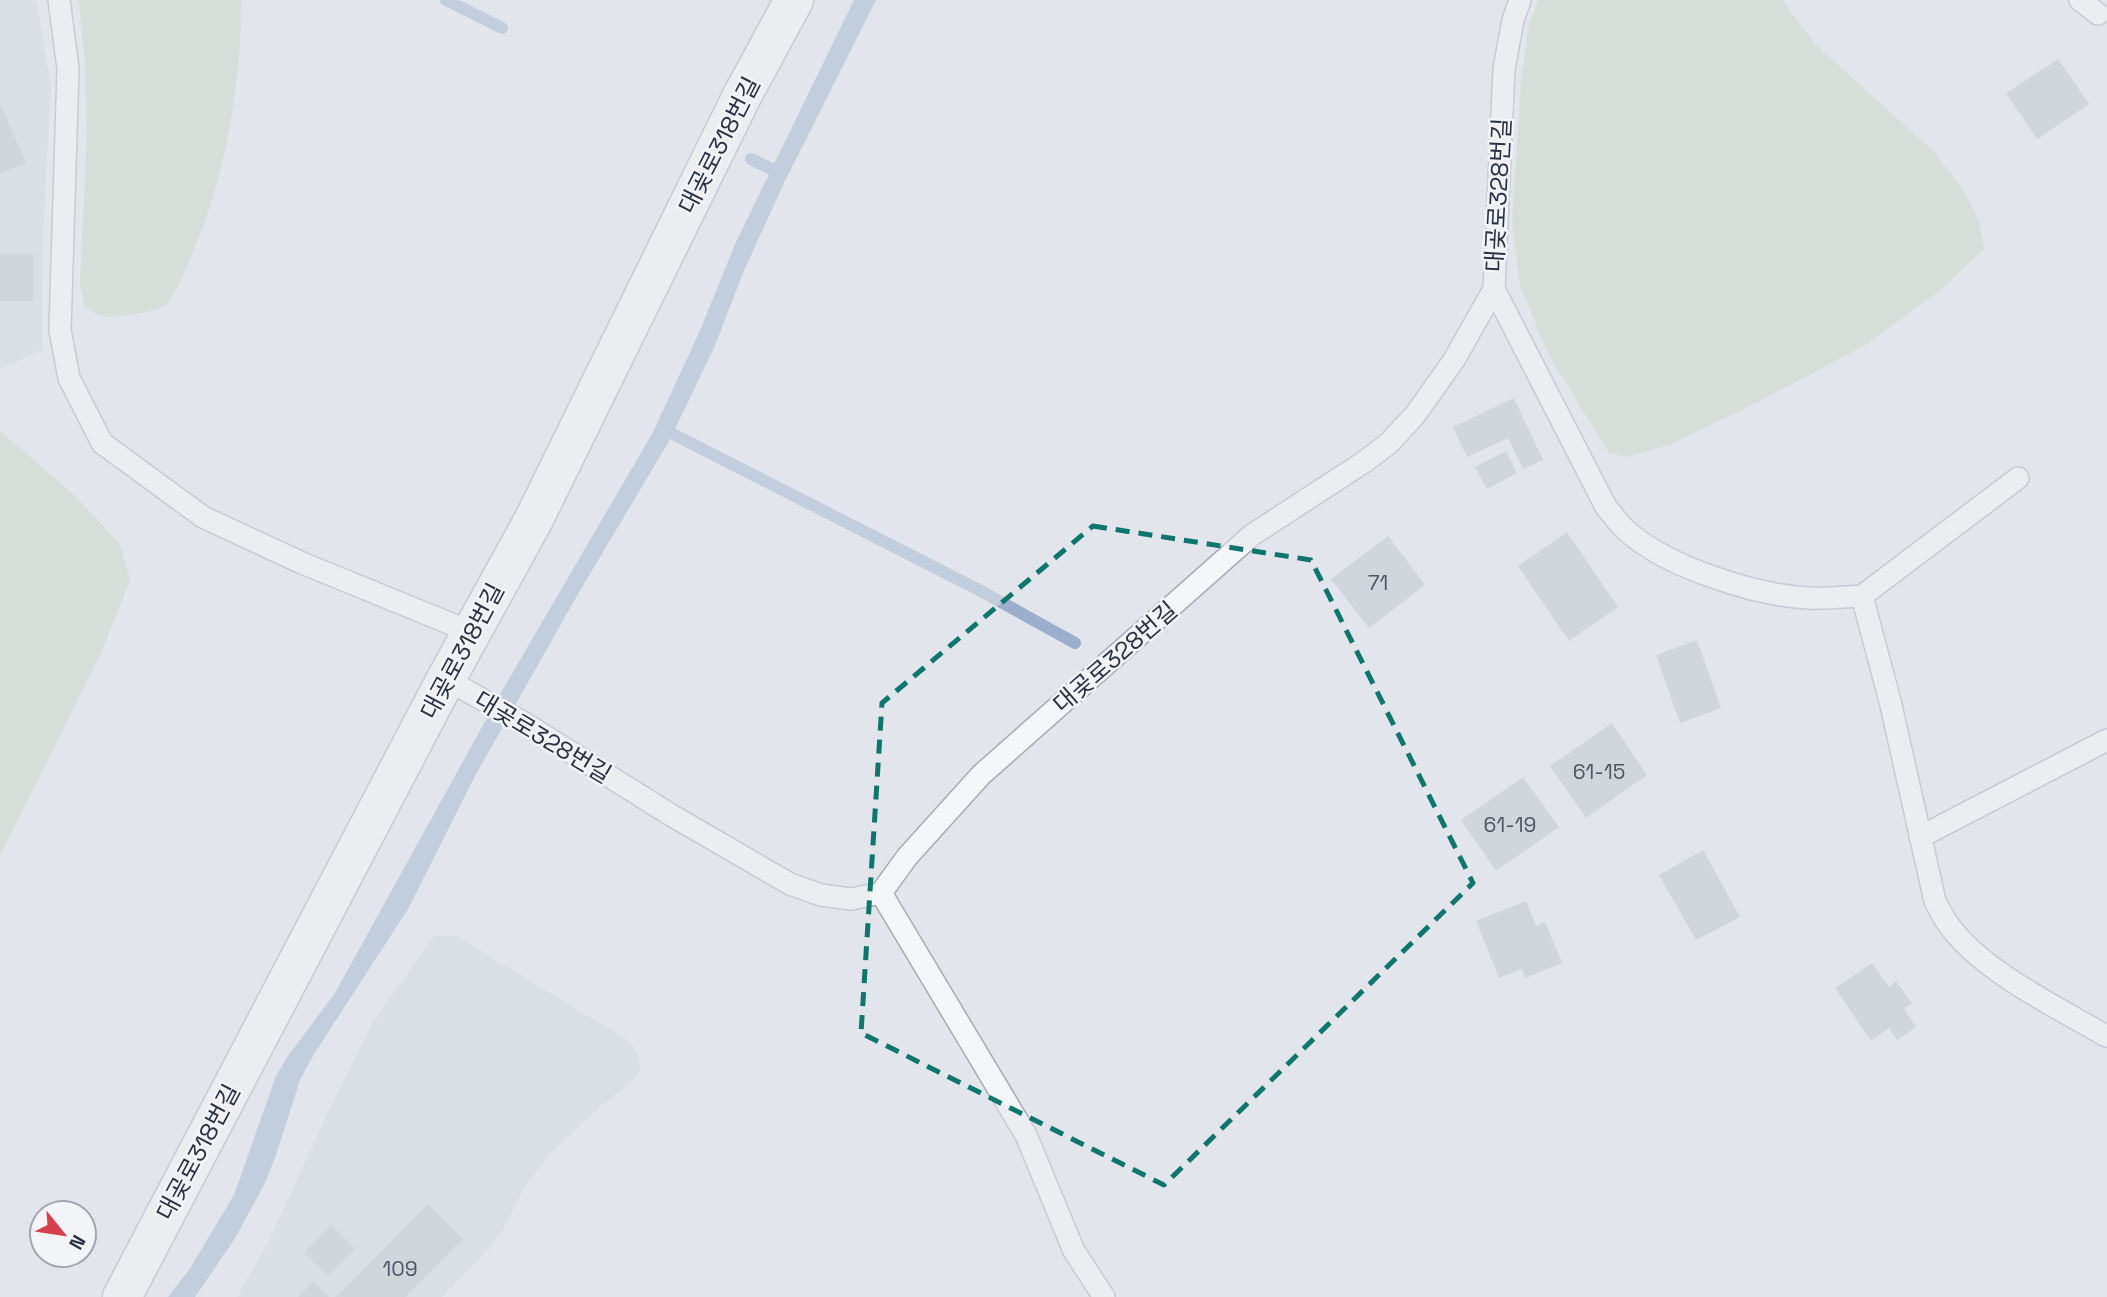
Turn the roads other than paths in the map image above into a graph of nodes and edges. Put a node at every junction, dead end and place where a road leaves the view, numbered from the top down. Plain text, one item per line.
1 (59, 0) edge
2 (794, 0) edge
3 (1520, 0) edge
4 (2080, 0) edge
5 (2098, 14) dead end
6 (1493, 289) junction
7 (2018, 478) dead end
8 (1862, 596) junction
9 (471, 632) junction
10 (461, 688) junction
11 (2107, 740) edge
12 (1920, 837) junction
13 (881, 893) junction
14 (2106, 1036) edge
15 (122, 1297) edge
16 (1104, 1297) edge

1 - 9 lane
2 - 9 street, 대곶로318번길
3 - 6 lane, 대곶로328번길
4 - 5 lane
6 - 8 lane
6 - 13 lane, 대곶로328번길
7 - 8 lane
8 - 12 lane
9 - 10 street, 대곶로318번길
10 - 13 lane, 대곶로328번길
10 - 15 street, 대곶로318번길
11 - 12 lane
12 - 14 lane
13 - 16 lane

